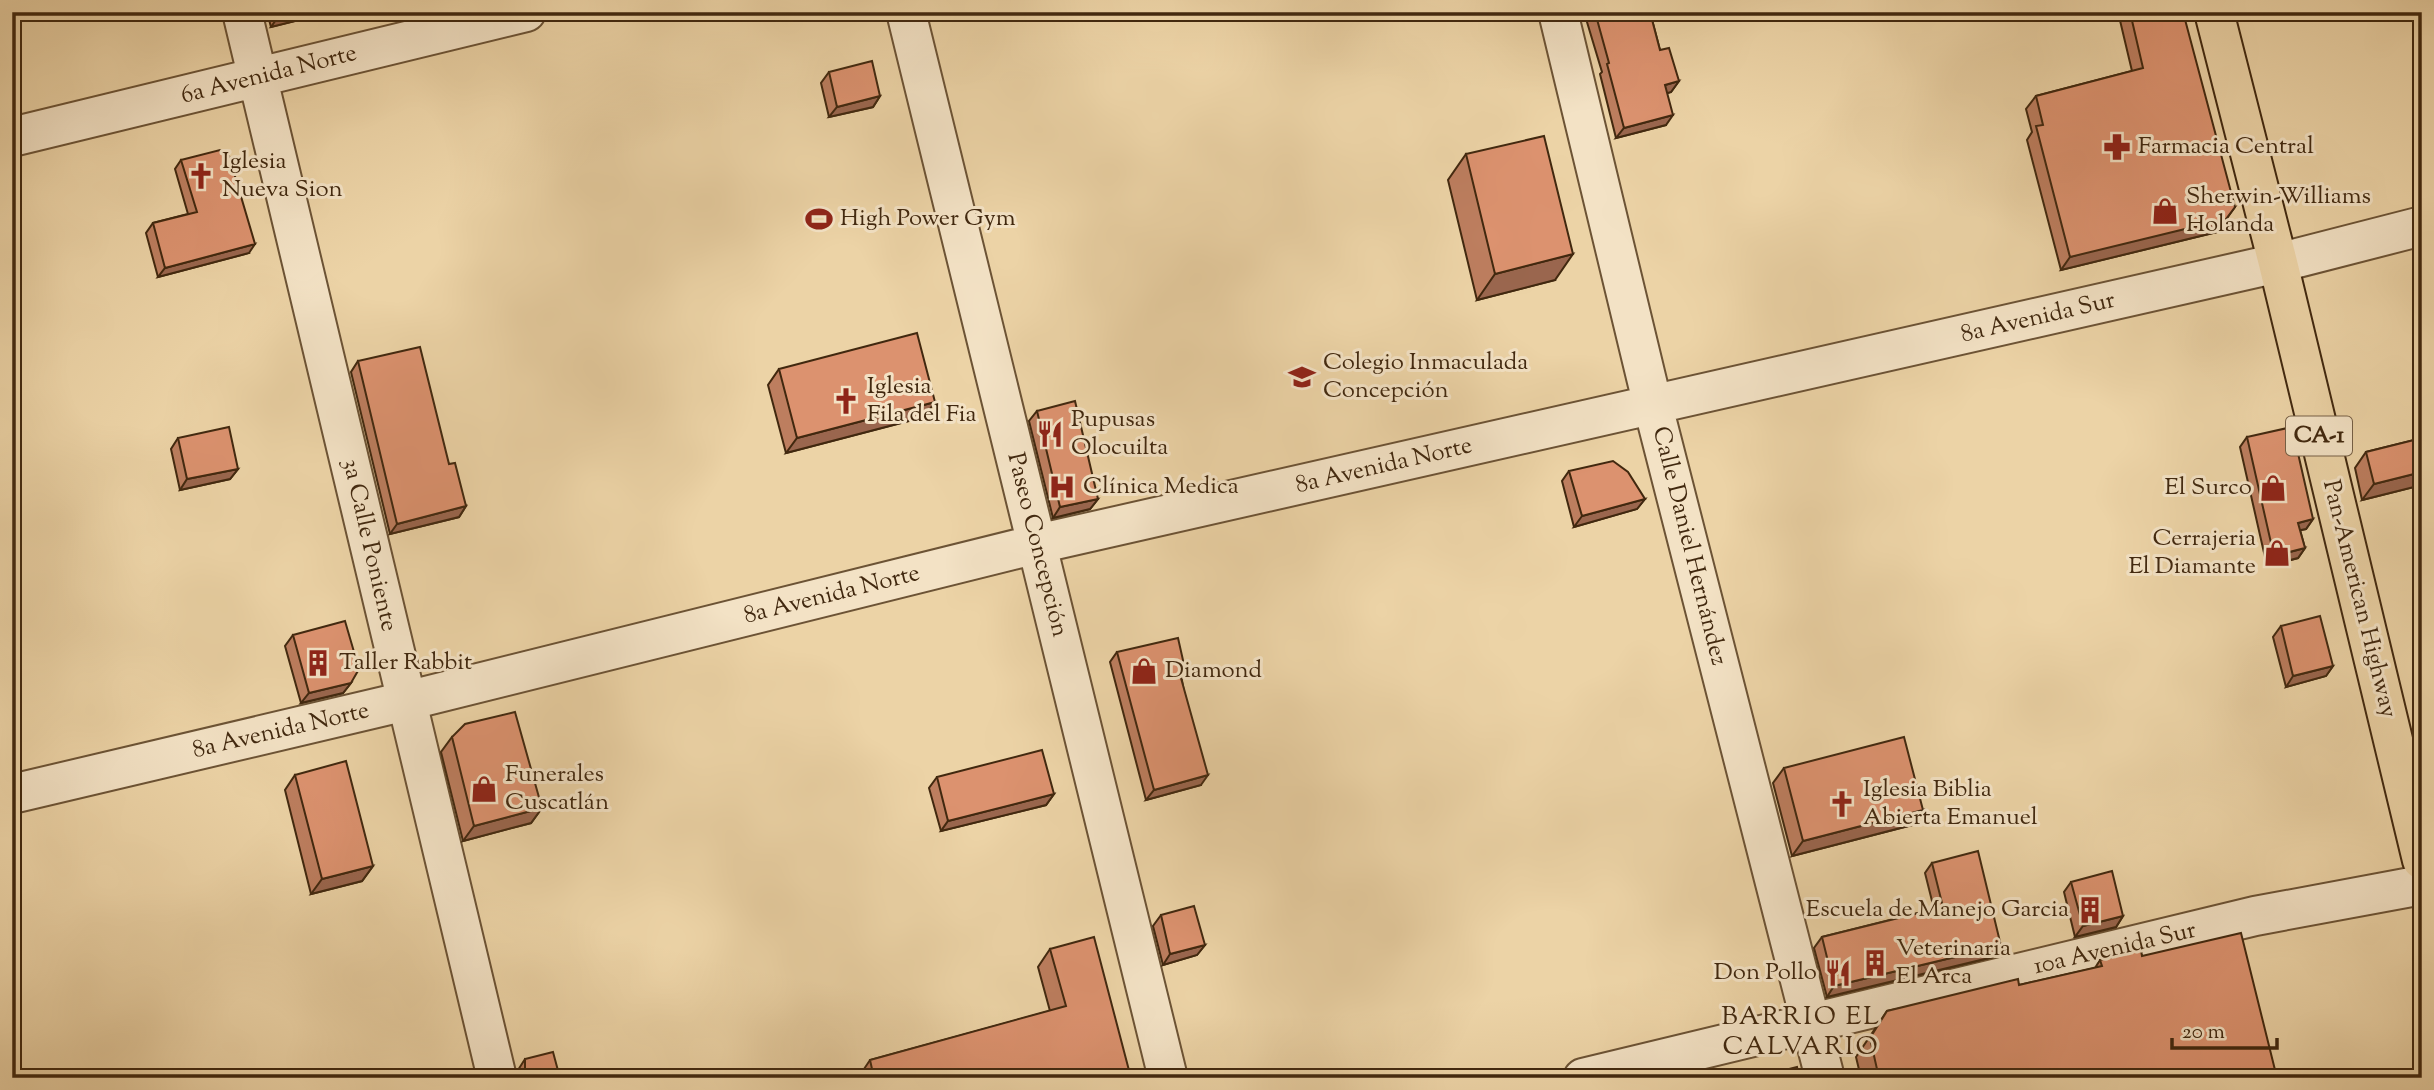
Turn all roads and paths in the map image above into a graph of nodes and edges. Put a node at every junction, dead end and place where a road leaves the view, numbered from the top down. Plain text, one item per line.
1 (242, 12) edge
2 (526, 12) edge
3 (906, 12) edge
4 (1558, 12) edge
5 (2214, 12) edge
6 (257, 78) junction
7 (12, 137) edge
8 (2422, 226) edge
9 (2278, 263) junction
10 (1653, 406) junction
11 (1037, 544) junction
12 (406, 701) junction
13 (12, 794) edge
14 (2422, 860) edge
15 (2422, 886) edge
16 (1811, 1021) junction
17 (497, 1078) edge
18 (1168, 1078) edge
19 (1583, 1078) edge
20 (1825, 1078) edge

1 - 6 street, 3a Calle Poniente
2 - 6 street, 6a Avenida Norte
3 - 11 street, Paseo Concepción
4 - 10 street, Calle Daniel Hernández
5 - 9 main road, Pan-American Highway / CA-1
6 - 7 street, 6a Avenida Norte
6 - 12 street, 3a Calle Poniente
8 - 9 street, 8a Avenida Sur
9 - 10 street, 8a Avenida Sur
9 - 14 main road, Pan-American Highway / CA-1
10 - 11 street, 8a Avenida Norte
10 - 16 street, Calle Daniel Hernández
11 - 12 street, 8a Avenida Norte
11 - 18 street, Paseo Concepción
12 - 13 street, 8a Avenida Norte
12 - 17 street, 3a Calle Poniente
15 - 16 street, 10a Avenida Sur
16 - 19 street, 10a Avenida Sur
16 - 20 street, Calle Daniel Hernández

